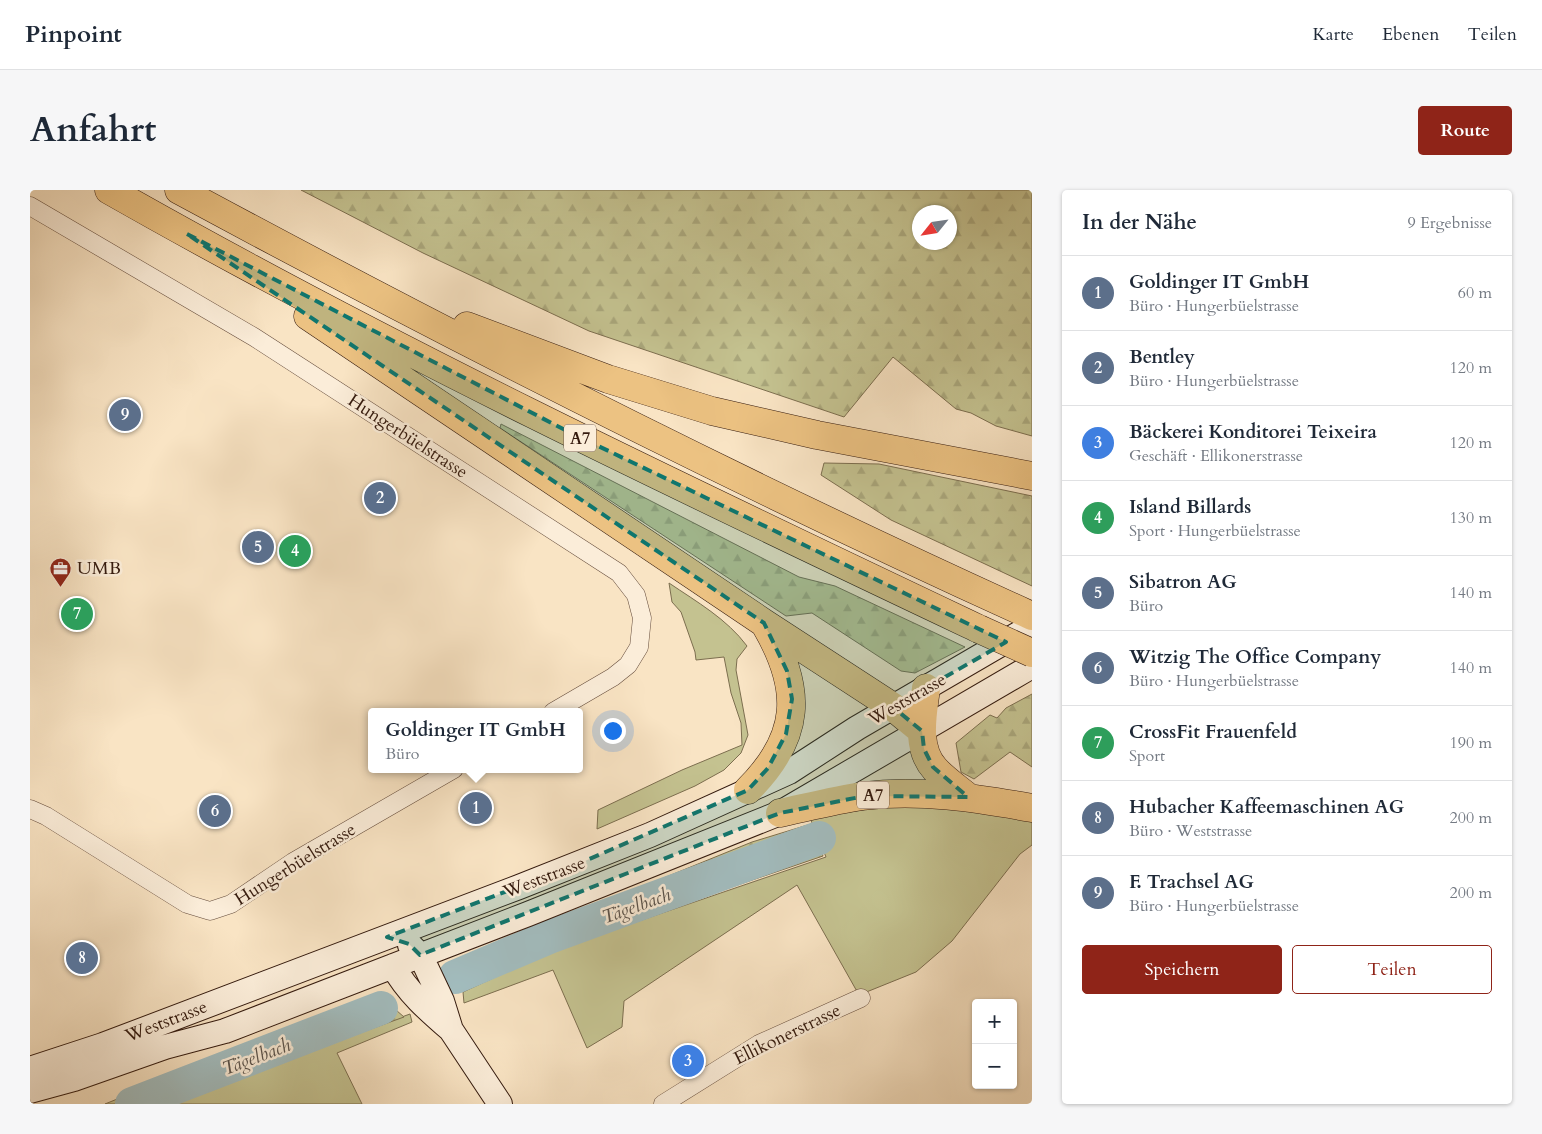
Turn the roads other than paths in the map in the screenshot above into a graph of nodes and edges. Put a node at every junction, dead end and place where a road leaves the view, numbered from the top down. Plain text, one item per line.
1 (110, 190) edge
2 (180, 190) edge
3 (30, 206) edge
4 (187, 234) junction
5 (356, 286) junction
6 (1032, 476) edge
7 (1022, 612) edge
8 (764, 623) junction
9 (1032, 626) edge
10 (1032, 654) edge
11 (1032, 666) edge
12 (926, 688) junction
13 (893, 707) junction
14 (560, 708) edge
15 (922, 731) junction
16 (447, 773) edge
17 (748, 790) junction
18 (968, 797) junction
19 (1032, 808) edge
20 (30, 809) edge
21 (780, 813) junction
22 (388, 936) junction
23 (423, 960) junction
24 (396, 971) junction
25 (861, 998) dead end
26 (434, 1004) junction
27 (30, 1069) edge
28 (74, 1079) junction
29 (30, 1091) edge
30 (36, 1104) edge
31 (500, 1104) edge
32 (663, 1104) edge

1 - 4 highway, A7
2 - 5 highway, A7
3 - 14 street, Hungerbüelstrasse
4 - 8 highway, A7
4 - 10 highway, A7, bridge
5 - 6 highway, A7
5 - 7 highway, A7
8 - 13 highway, A7
8 - 17 highway, A7
9 - 12 main road, Weststrasse
11 - 15 main road, Weststrasse
12 - 13 main road, Weststrasse
12 - 15 highway
13 - 15 highway, A7
13 - 17 main road, Weststrasse
15 - 18 highway
15 - 21 main road, Weststrasse
16 - 20 street, Hungerbüelstrasse
17 - 22 main road, Weststrasse
18 - 19 highway, A7
18 - 21 highway, A7
21 - 23 main road, Weststrasse
22 - 23 main road
22 - 27 main road, Weststrasse
23 - 24 main road, Weststrasse
23 - 26 main road
24 - 26 main road
24 - 28 main road, Weststrasse
25 - 32 street, Ellikonerstrasse
26 - 31 main road
28 - 29 main road, Weststrasse
28 - 30 main road, Weststrasse

